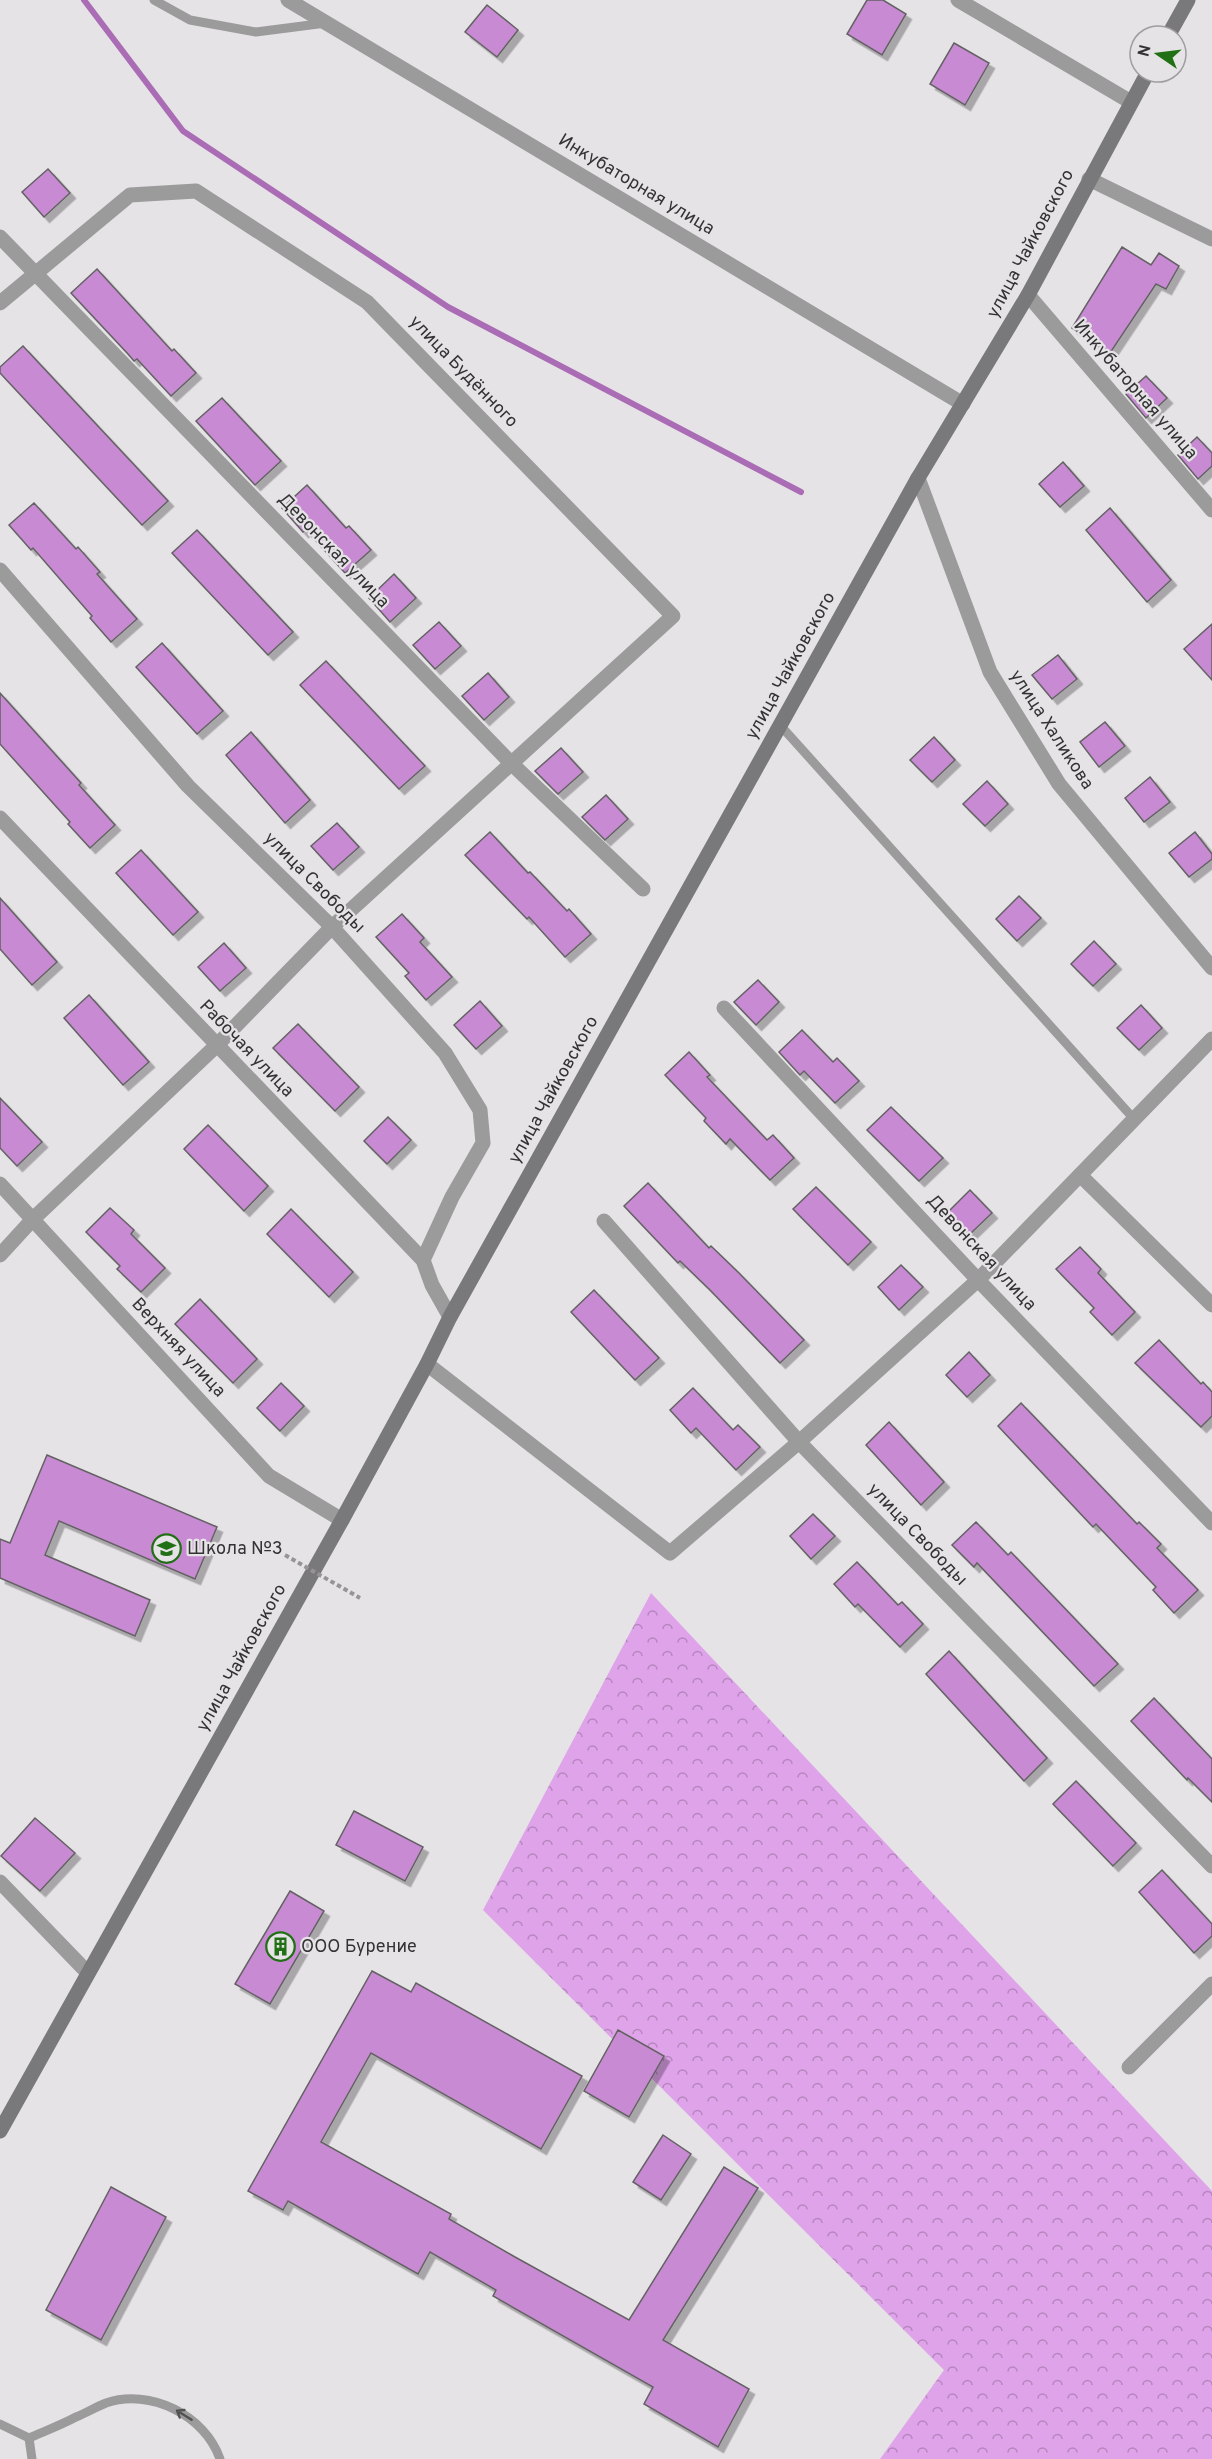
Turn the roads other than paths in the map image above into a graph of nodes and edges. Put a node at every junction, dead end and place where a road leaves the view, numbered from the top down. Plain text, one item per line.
1 (154, 0) edge
2 (288, 0) edge
3 (958, 0) edge
4 (1188, 0) edge
5 (326, 23) junction
6 (1175, 24) edge
7 (1141, 84) edge
8 (1131, 102) junction
9 (1089, 179) junction
10 (0, 237) edge
11 (1212, 239) edge
12 (36, 272) junction
13 (1028, 295) junction
14 (0, 303) edge
15 (963, 404) junction
16 (918, 478) junction
17 (1212, 510) edge
18 (0, 570) edge
19 (780, 726) junction
20 (512, 763) junction
21 (0, 818) edge
22 (643, 889) dead end
23 (332, 927) junction
24 (1212, 968) edge
25 (724, 1008) dead end
26 (1212, 1039) edge
27 (216, 1046) junction
28 (1134, 1119) junction
29 (1080, 1175) junction
30 (0, 1184) edge
31 (33, 1219) junction
32 (604, 1221) dead end
33 (0, 1255) edge
34 (423, 1260) junction
35 (978, 1280) junction
36 (1212, 1305) edge
37 (450, 1317) junction
38 (427, 1364) junction
39 (799, 1442) junction
40 (342, 1520) junction
41 (1212, 1523) edge
42 (1212, 1866) edge
43 (0, 1882) edge
44 (87, 1972) junction
45 (1212, 1984) edge
46 (1129, 2067) dead end
47 (0, 2131) edge
48 (0, 2424) edge
49 (29, 2438) junction
50 (32, 2459) edge
51 (220, 2459) edge

1 - 5 lane
2 - 5 street, Инкубаторная улица
3 - 8 street
4 - 6 main road
5 - 15 street, Инкубаторная улица
7 - 8 main road, улица Чайковского
8 - 9 main road, улица Чайковского
9 - 11 street
9 - 13 main road, улица Чайковского
10 - 12 street, Девонская улица
12 - 14 street
12 - 20 street, Девонская улица
12 - 20 street, улица Будённого
13 - 15 main road, улица Чайковского
13 - 17 street, Инкубаторная улица
15 - 16 main road, улица Чайковского
16 - 19 main road, улица Чайковского
16 - 24 street, улица Халикова
18 - 23 street, улица Свободы
19 - 28 lane
19 - 37 main road, улица Чайковского
20 - 22 street, Девонская улица
20 - 23 street
21 - 27 street, Рабочая улица
23 - 27 street
23 - 34 street, улица Свободы
25 - 35 street, Девонская улица
26 - 28 street
27 - 31 street
27 - 34 street, Рабочая улица
28 - 29 street
29 - 35 street
29 - 36 street
30 - 31 street, Верхняя улица
31 - 33 street
31 - 40 street, Верхняя улица
32 - 39 street, улица Свободы
34 - 37 street, Рабочая улица
35 - 39 street
35 - 41 street, Девонская улица
37 - 38 main road, улица Чайковского
38 - 39 street
38 - 40 main road, улица Чайковского
39 - 42 street, улица Свободы
40 - 44 main road, улица Чайковского
43 - 44 street
44 - 47 main road, улица Чайковского
45 - 46 street
48 - 49 lane
49 - 50 lane
51 -> 49 lane

